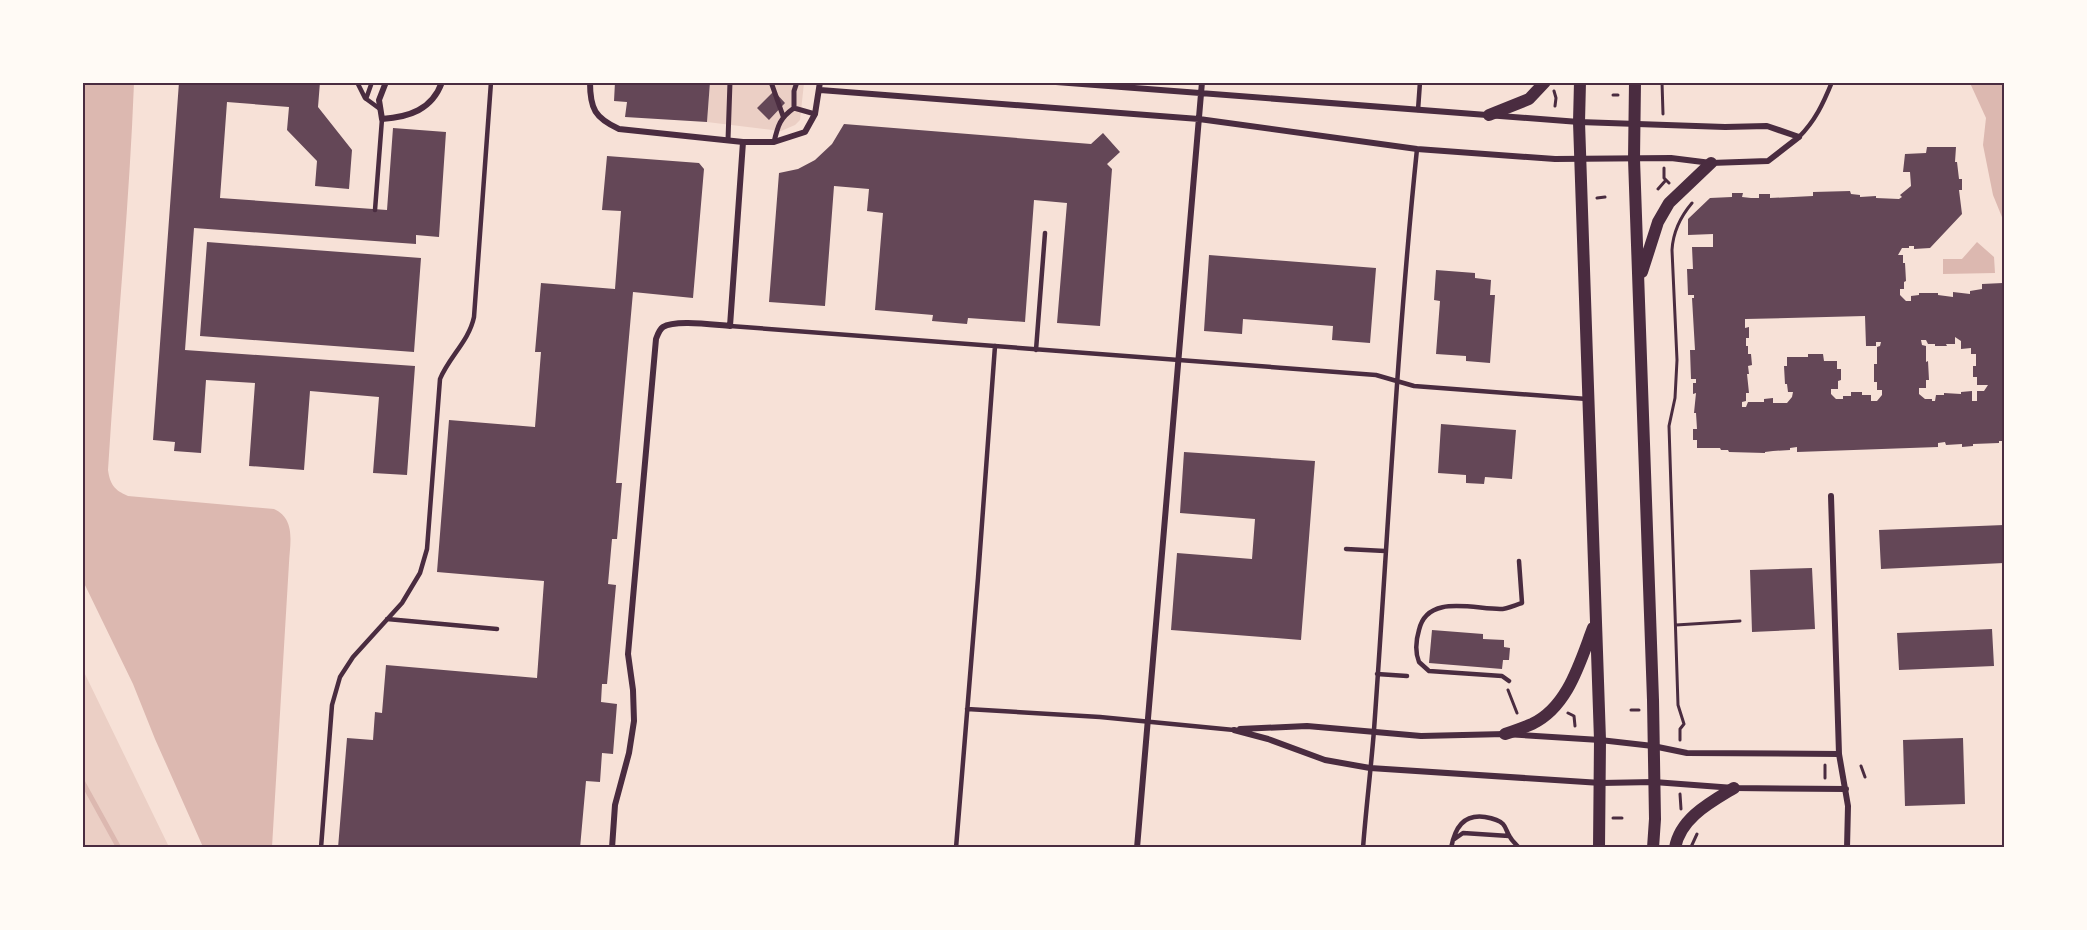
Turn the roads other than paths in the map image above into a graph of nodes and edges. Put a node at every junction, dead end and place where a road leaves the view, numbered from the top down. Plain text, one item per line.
1 (357, 82) edge
2 (372, 82) edge
3 (386, 82) edge
4 (442, 82) edge
5 (491, 82) edge
6 (730, 82) edge
7 (771, 82) edge
8 (797, 82) edge
9 (820, 82) edge
10 (1056, 82) edge
11 (1202, 82) edge
12 (1420, 82) edge
13 (1580, 82) edge
14 (1635, 82) edge
15 (1832, 82) edge
16 (589, 83) edge
17 (1549, 86) edge
18 (820, 90) junction
19 (1201, 94) junction
20 (366, 99) junction
21 (794, 108) junction
22 (380, 109) junction
23 (1418, 110) junction
24 (815, 114) junction
25 (1489, 115) junction
26 (783, 116) junction
27 (382, 119) junction
28 (1199, 119) junction
29 (1579, 122) junction
30 (1634, 124) junction
31 (1799, 137) junction
32 (728, 140) junction
33 (743, 142) junction
34 (774, 142) junction
35 (1417, 149) junction
36 (1634, 159) junction
37 (1581, 160) junction
38 (1712, 163) junction
39 (375, 210) dead end
40 (1045, 233) dead end
41 (1639, 278) junction
42 (730, 326) junction
43 (995, 346) junction
44 (1036, 350) junction
45 (1177, 359) junction
46 (1397, 380) junction
47 (1588, 399) junction
48 (1831, 496) dead end
49 (1346, 549) dead end
50 (1385, 551) junction
51 (1519, 561) dead end
52 (387, 619) junction
53 (1596, 621) junction
54 (497, 629) dead end
55 (1377, 674) junction
56 (1407, 676) dead end
57 (1509, 681) road end
58 (967, 710) junction
59 (1148, 722) junction
60 (1234, 730) junction
61 (1374, 732) junction
62 (1505, 734) junction
63 (1600, 740) junction
64 (1653, 746) junction
65 (1839, 754) junction
66 (1370, 768) junction
67 (1654, 782) junction
68 (1601, 783) junction
69 (1734, 788) junction
70 (1846, 789) junction
71 (1509, 836) junction
72 (1453, 840) junction
73 (321, 848) edge
74 (612, 848) edge
75 (956, 848) edge
76 (1137, 848) edge
77 (1363, 848) edge
78 (1451, 848) edge
79 (1519, 848) edge
80 (1599, 848) edge
81 (1653, 848) edge
82 (1675, 848) edge
83 (1847, 848) edge

1 - 20 lane
2 - 20 lane
3 - 22 street
4 - 27 street
5 - 52 lane
6 - 32 street
7 - 26 street
8 - 21 street
9 - 18 street
10 - 19 street
11 - 19 street
12 - 23 lane
13 - 29 main road
14 - 30 main road
15 - 31 lane
16 - 32 street
17 - 25 main road
18 - 24 street
18 - 28 street
19 - 23 street
19 - 28 street
20 - 22 lane
21 - 24 street
21 - 26 street
22 - 27 street
23 - 25 street
24 - 34 street
25 - 29 street
26 - 34 street
27 - 39 lane
28 - 35 street
28 - 45 street
29 - 30 street
29 - 37 main road
30 - 31 street
30 - 36 main road
31 - 38 street
32 - 33 street
33 - 34 street
33 - 42 street
35 - 37 street
35 - 46 lane
36 - 37 street
36 - 38 street
36 - 41 main road
37 - 47 main road
38 - 41 main road
40 - 44 lane
41 - 64 main road
42 - 43 lane
42 - 74 street
43 - 44 lane
43 - 58 lane
44 - 45 lane
45 - 46 lane
45 - 59 street
46 - 47 lane
46 - 50 lane
47 - 53 main road
48 - 65 street
49 - 50 lane
50 - 55 lane
51 - 57 lane
52 - 54 lane
52 - 73 lane
53 - 62 main road
53 - 63 main road
55 - 56 lane
55 - 61 lane
58 - 59 lane
58 - 75 lane
59 - 60 lane
59 - 76 street
60 - 61 street
60 - 66 street
61 - 62 street
61 - 66 lane
62 - 63 street
63 - 64 street
63 - 68 main road
64 - 65 street
64 - 67 main road
65 - 70 street
66 - 68 street
66 - 77 lane
67 - 68 street
67 - 69 street
67 - 81 main road
68 - 80 main road
69 - 70 street
69 - 82 main road
70 - 83 street
71 - 72 lane
71 - 72 lane
71 - 79 lane
72 - 78 lane

